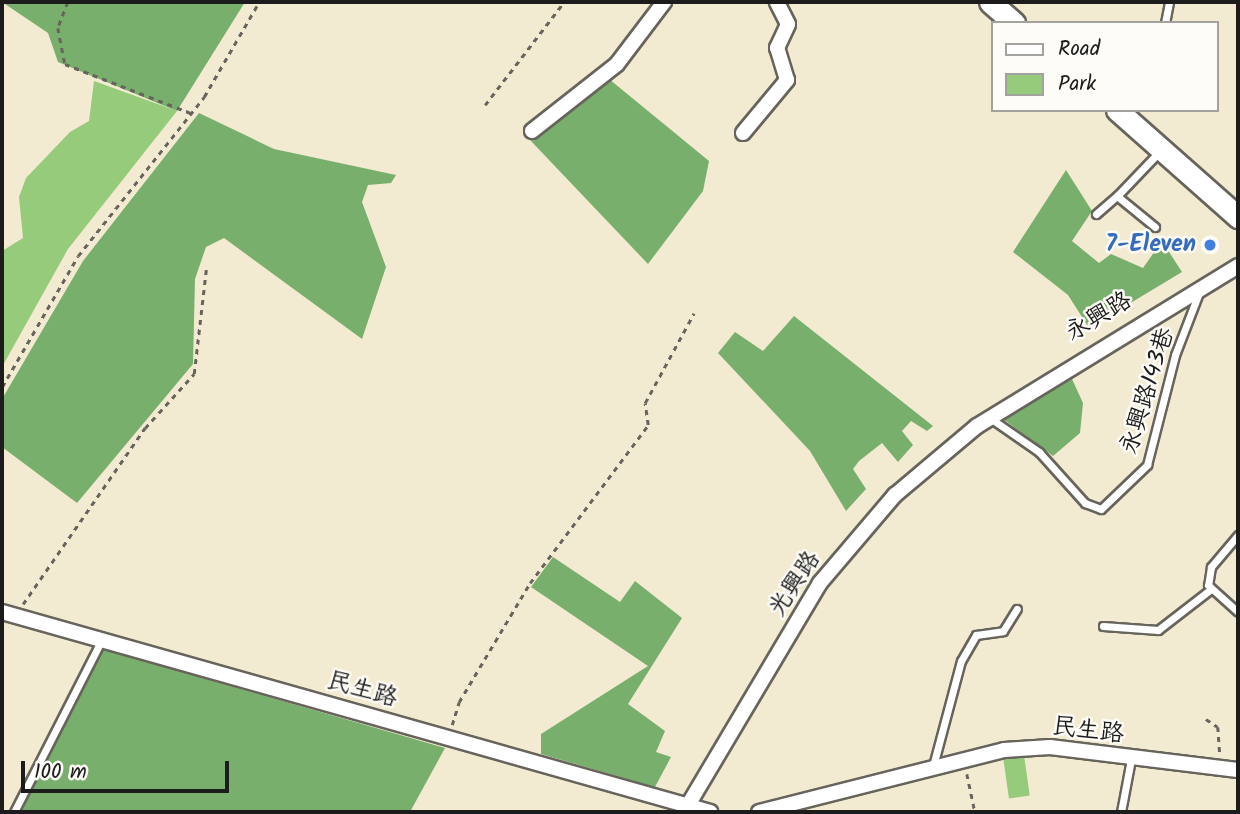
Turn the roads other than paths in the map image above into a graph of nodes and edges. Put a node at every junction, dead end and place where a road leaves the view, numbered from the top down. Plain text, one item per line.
1 (664, 2) edge
2 (778, 2) edge
3 (990, 2) edge
4 (1169, 2) edge
5 (1012, 21) edge
6 (1165, 21) edge
7 (1121, 112) edge
8 (532, 131) dead end
9 (743, 133) dead end
10 (1161, 149) junction
11 (1117, 196) junction
12 (1096, 214) dead end
13 (1238, 217) edge
14 (1155, 227) dead end
15 (1238, 266) edge
16 (1201, 285) junction
17 (989, 418) junction
18 (1238, 535) edge
19 (1211, 589) junction
20 (1017, 609) dead end
21 (1238, 612) edge
22 (8, 613) edge
23 (1103, 626) dead end
24 (102, 638) junction
25 (1131, 759) junction
26 (933, 766) junction
27 (1238, 770) edge
28 (685, 810) edge
29 (15, 812) edge
30 (710, 812) edge
31 (759, 812) edge
32 (1121, 812) edge

1 - 8 street
2 - 9 street
3 - 5 main road
4 - 6 lane
7 - 10 main road
10 - 11 lane
10 - 13 main road
11 - 12 lane
11 - 14 lane
15 - 16 street, 永興路
16 - 17 street, 永興路
16 - 17 lane, 永興路143巷
17 - 28 street, 光興路
18 - 19 lane
19 - 21 lane
19 - 23 lane
20 - 26 lane
22 - 24 street, 民生路
24 - 28 street, 民生路
24 - 29 lane
25 - 26 street, 民生路
25 - 27 street, 民生路
25 - 32 lane
26 - 31 street, 民生路
28 - 30 street, 民生路

